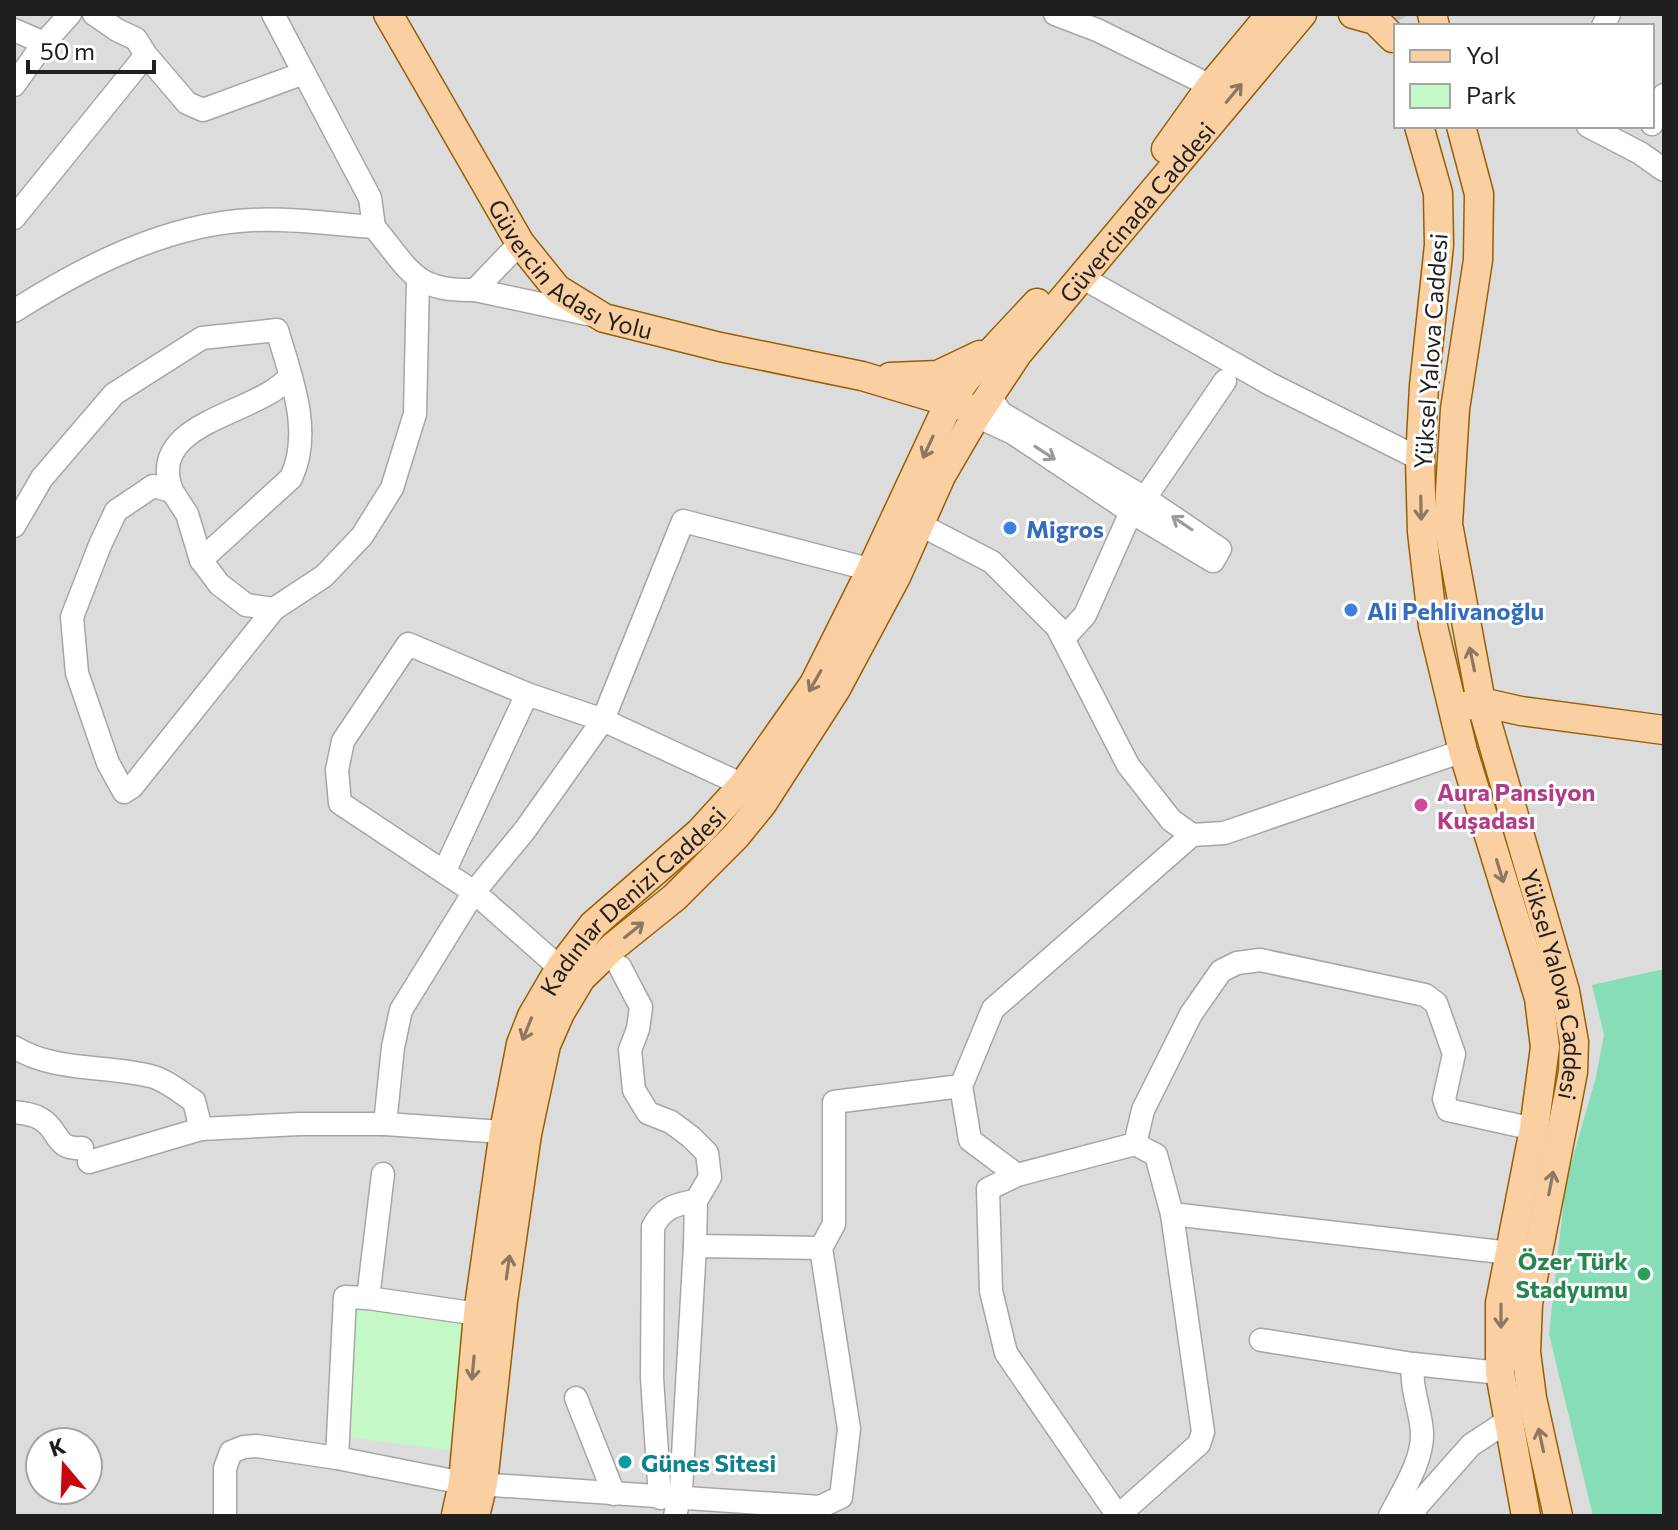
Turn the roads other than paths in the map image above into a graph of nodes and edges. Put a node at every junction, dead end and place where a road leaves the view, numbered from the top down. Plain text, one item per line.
1 (70, 14) edge
2 (94, 14) edge
3 (273, 14) edge
4 (388, 14) edge
5 (1055, 14) edge
6 (1302, 14) edge
7 (1353, 14) edge
8 (1270, 17) edge
9 (1099, 22) edge
10 (1394, 24) edge
11 (14, 30) edge
12 (44, 43) junction
13 (146, 55) junction
14 (304, 73) junction
15 (14, 85) edge
16 (1211, 86) junction
17 (1664, 95) edge
18 (1654, 120) edge
19 (1420, 128) edge
20 (1433, 128) edge
21 (1446, 128) edge
22 (1462, 128) edge
23 (1592, 128) edge
24 (1651, 128) edge
25 (1640, 153) junction
26 (1664, 170) edge
27 (14, 218) edge
28 (374, 227) junction
29 (520, 243) junction
30 (1083, 278) junction
31 (418, 281) junction
32 (475, 290) junction
33 (14, 311) edge
34 (604, 318) junction
35 (1000, 343) joint
36 (290, 376) junction
37 (862, 376) junction
38 (952, 377) junction
39 (1225, 381) dead end
40 (949, 403) junction
41 (984, 404) junction
42 (1455, 409) junction
43 (1423, 426) junction
44 (1420, 459) junction
45 (172, 491) junction
46 (1138, 505) junction
47 (919, 524) junction
48 (14, 526) edge
49 (201, 560) junction
50 (884, 574) junction
51 (274, 609) junction
52 (1064, 638) junction
53 (527, 694) junction
54 (1481, 702) junction
55 (1453, 710) junction
56 (1521, 711) junction
57 (603, 720) junction
58 (1664, 730) edge
59 (1491, 739) junction
60 (1463, 751) junction
61 (743, 785) junction
62 (1192, 835) junction
63 (444, 872) junction
64 (474, 892) junction
65 (620, 967) dead end
66 (560, 968) junction
67 (14, 1047) edge
68 (961, 1086) junction
69 (14, 1112) edge
70 (385, 1124) junction
71 (201, 1129) junction
72 (1534, 1129) junction
73 (516, 1132) junction
74 (1135, 1144) junction
75 (383, 1174) dead end
76 (1017, 1175) junction
77 (696, 1201) junction
78 (1172, 1214) junction
79 (695, 1246) junction
80 (821, 1248) junction
81 (1510, 1253) junction
82 (368, 1298) junction
83 (478, 1314) junction
84 (1261, 1340) dead end
85 (1413, 1364) junction
86 (1500, 1373) junction
87 (576, 1398) dead end
88 (1509, 1420) junction
89 (337, 1458) junction
90 (473, 1483) junction
91 (614, 1494) junction
92 (670, 1504) edge
93 (225, 1516) edge
94 (456, 1516) edge
95 (475, 1516) edge
96 (1118, 1516) edge
97 (1390, 1516) edge
98 (1413, 1516) edge
99 (1526, 1516) edge
100 (1558, 1516) edge

1 - 12 street
2 - 13 street
3 - 14 street
4 - 29 main road, Güvercin Adası Yolu
5 - 9 street
30 -> 6 main road, Güvercinada Caddesi
7 - 10 main road
8 - 16 main road, Güvercinada Caddesi
9 - 16 street
11 - 12 street
12 - 15 street
13 - 14 street
13 - 27 street
14 - 28 street
16 - 35 main road, Güvercinada Caddesi
17 - 18 street
19 - 43 main road, Yüksel Yalova Caddesi
20 - 43 main road
21 - 42 main road
22 - 42 main road, Yüksel Yalova Caddesi
23 - 25 street
24 - 25 street
25 - 26 street
28 - 31 street
28 - 33 street
29 - 32 street
29 - 34 main road, Güvercin Adası Yolu
30 - 41 main road, Güvercinada Caddesi
30 - 44 street
31 - 32 street
31 - 51 street
32 - 34 street
34 - 37 main road, Güvercin Adası Yolu
35 - 38 main road, Kadınlar Denizi Caddesi
36 - 45 street
36 - 48 street
36 - 49 street
37 - 38 main road, Güvercin Adası Yolu
37 - 40 main road, Güvercin Adası Yolu
38 - 40 main road, Kadınlar Denizi Caddesi
38 - 41 main road
39 - 46 street
40 - 41 main road, Güvercin Adası Yolu
40 -> 50 main road, Kadınlar Denizi Caddesi
41 - 46 street
41 - 47 main road, Kadınlar Denizi Caddesi
54 -> 42 main road, Yüksel Yalova Caddesi
43 - 44 main road, Yüksel Yalova Caddesi
44 -> 55 main road, Yüksel Yalova Caddesi
45 - 49 street
45 - 51 street
46 - 52 street
47 - 50 main road, Kadınlar Denizi Caddesi
47 - 52 street
49 - 51 street
50 - 57 street
50 -> 61 main road, Kadınlar Denizi Caddesi
73 -> 50 main road, Kadınlar Denizi Caddesi
52 - 62 street
53 - 57 street
53 - 63 street
53 - 63 street
54 - 55 main road
54 - 56 main road
54 - 59 main road, Yüksel Yalova Caddesi
55 - 60 main road, Yüksel Yalova Caddesi
56 - 58 main road
56 - 59 main road
57 - 61 street
57 - 64 street
59 - 60 main road
100 -> 59 main road, Yüksel Yalova Caddesi
60 - 62 street
60 -> 72 main road, Yüksel Yalova Caddesi
61 - 66 main road, Kadınlar Denizi Caddesi
62 - 68 street
63 - 64 street
64 - 66 street
64 - 70 street
65 - 77 street
66 -> 73 main road, Kadınlar Denizi Caddesi
67 - 71 street
68 - 76 street
68 - 80 street
69 - 71 street
70 - 71 street
70 - 73 street
72 - 74 street
72 - 81 main road, Yüksel Yalova Caddesi
73 - 83 main road, Kadınlar Denizi Caddesi
90 -> 73 main road, Kadınlar Denizi Caddesi
74 - 76 street
74 - 78 street
75 - 82 street
76 - 96 street
77 - 79 street
77 - 92 street
78 - 81 street
78 - 96 street
79 - 80 street
79 - 92 street
80 - 92 street
81 -> 86 main road, Yüksel Yalova Caddesi
82 - 83 street
82 - 89 street
83 -> 90 main road, Kadınlar Denizi Caddesi
84 - 85 street
85 - 86 street
85 - 97 street
86 - 88 main road, Yüksel Yalova Caddesi
87 - 91 street
88 - 98 street
88 - 99 main road, Yüksel Yalova Caddesi
89 - 90 street
89 - 93 street
90 - 91 street
90 - 94 main road
90 - 95 main road
91 - 92 street

